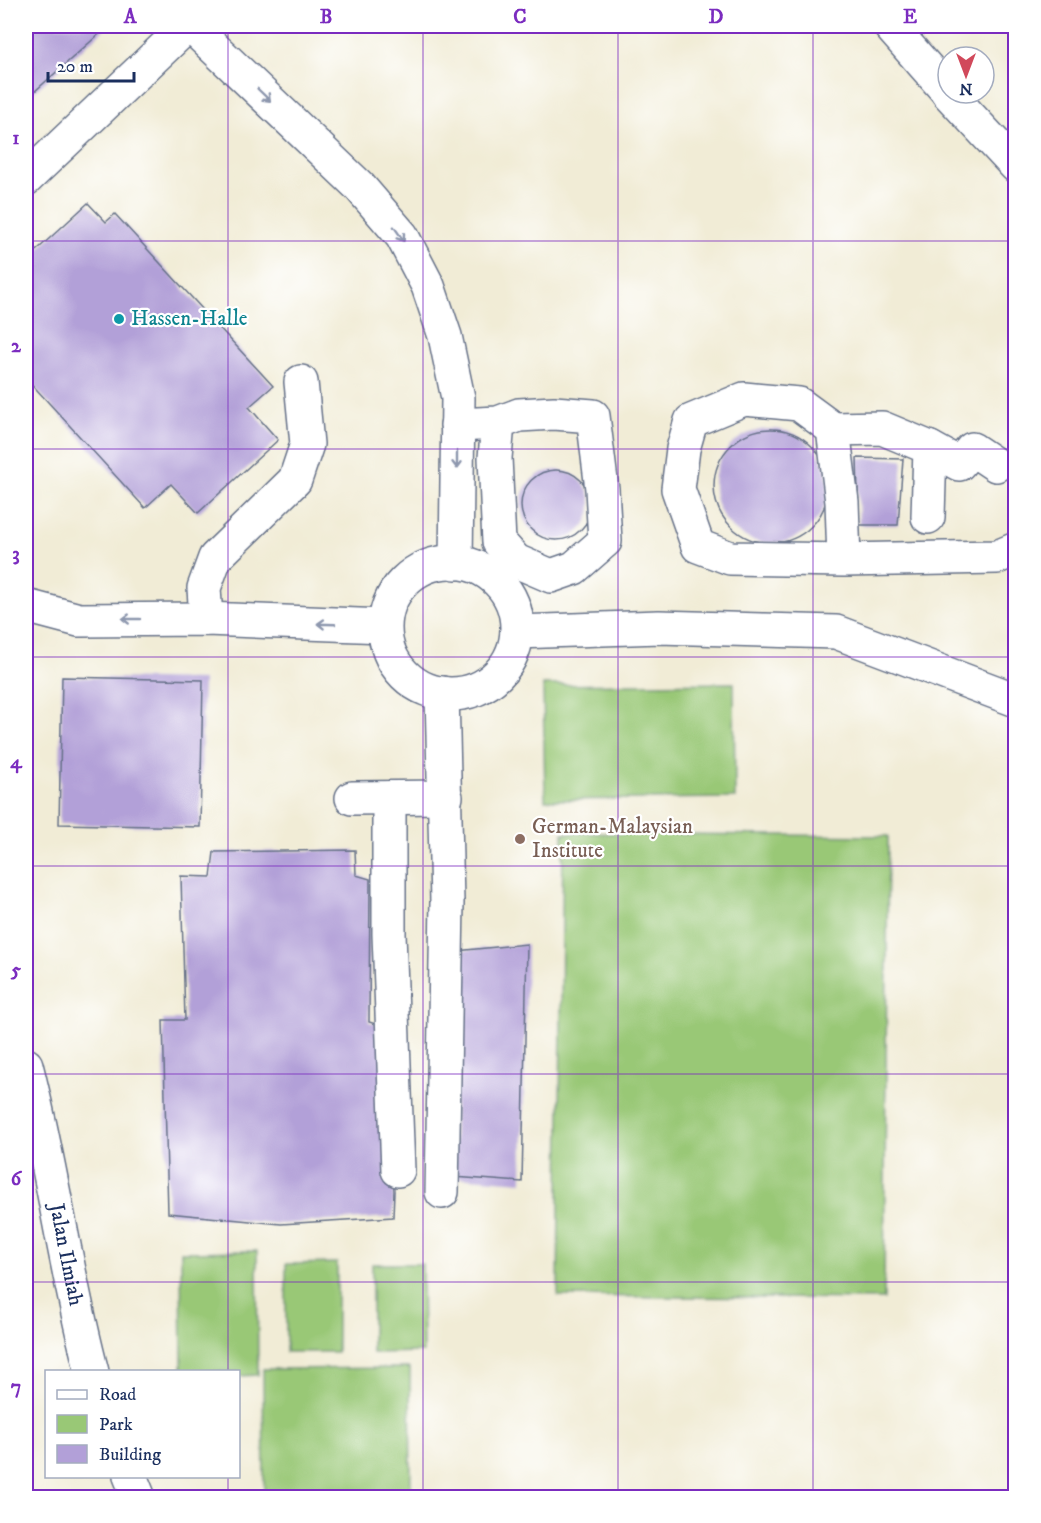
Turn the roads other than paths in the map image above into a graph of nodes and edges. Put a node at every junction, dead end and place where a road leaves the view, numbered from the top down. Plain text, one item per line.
1 (189, 26) edge
2 (890, 26) edge
3 (912, 26) edge
4 (936, 73) edge
5 (936, 79) edge
6 (960, 105) edge
7 (1016, 166) edge
8 (26, 179) edge
9 (301, 382) dead end
10 (498, 423) junction
11 (457, 425) junction
12 (833, 429) junction
13 (930, 448) junction
14 (996, 465) dead end
15 (928, 517) dead end
16 (1016, 549) edge
17 (844, 560) junction
18 (456, 562) junction
19 (26, 606) edge
20 (206, 619) junction
21 (384, 626) junction
22 (517, 632) junction
23 (442, 693) junction
24 (1016, 700) edge
25 (446, 797) junction
26 (352, 798) dead end
27 (389, 798) junction
28 (26, 1065) edge
29 (30, 1104) edge
30 (26, 1164) edge
31 (398, 1170) dead end
32 (53, 1189) junction
33 (442, 1192) dead end
34 (92, 1370) edge
35 (131, 1478) edge
36 (139, 1497) edge

1 - 8 street
1 -> 11 street
2 - 5 street
3 - 4 street
6 - 7 street
9 - 20 street
10 - 10 street
10 - 11 street
11 -> 18 street
12 - 13 street
12 - 17 street
12 - 17 street
13 - 14 street
13 - 15 street
16 - 17 street
18 - 21 street
18 - 22 street
20 -> 19 street
21 -> 20 street
21 - 23 street
22 - 23 street
22 - 24 street
23 - 25 street
25 - 27 street
25 - 33 street
26 - 27 street
27 - 31 street
28 - 29 street, Jalan Ilmiah
29 - 32 street, Jalan Ilmiah
30 - 32 street
32 - 34 street, Jalan Ilmiah
35 - 36 street

